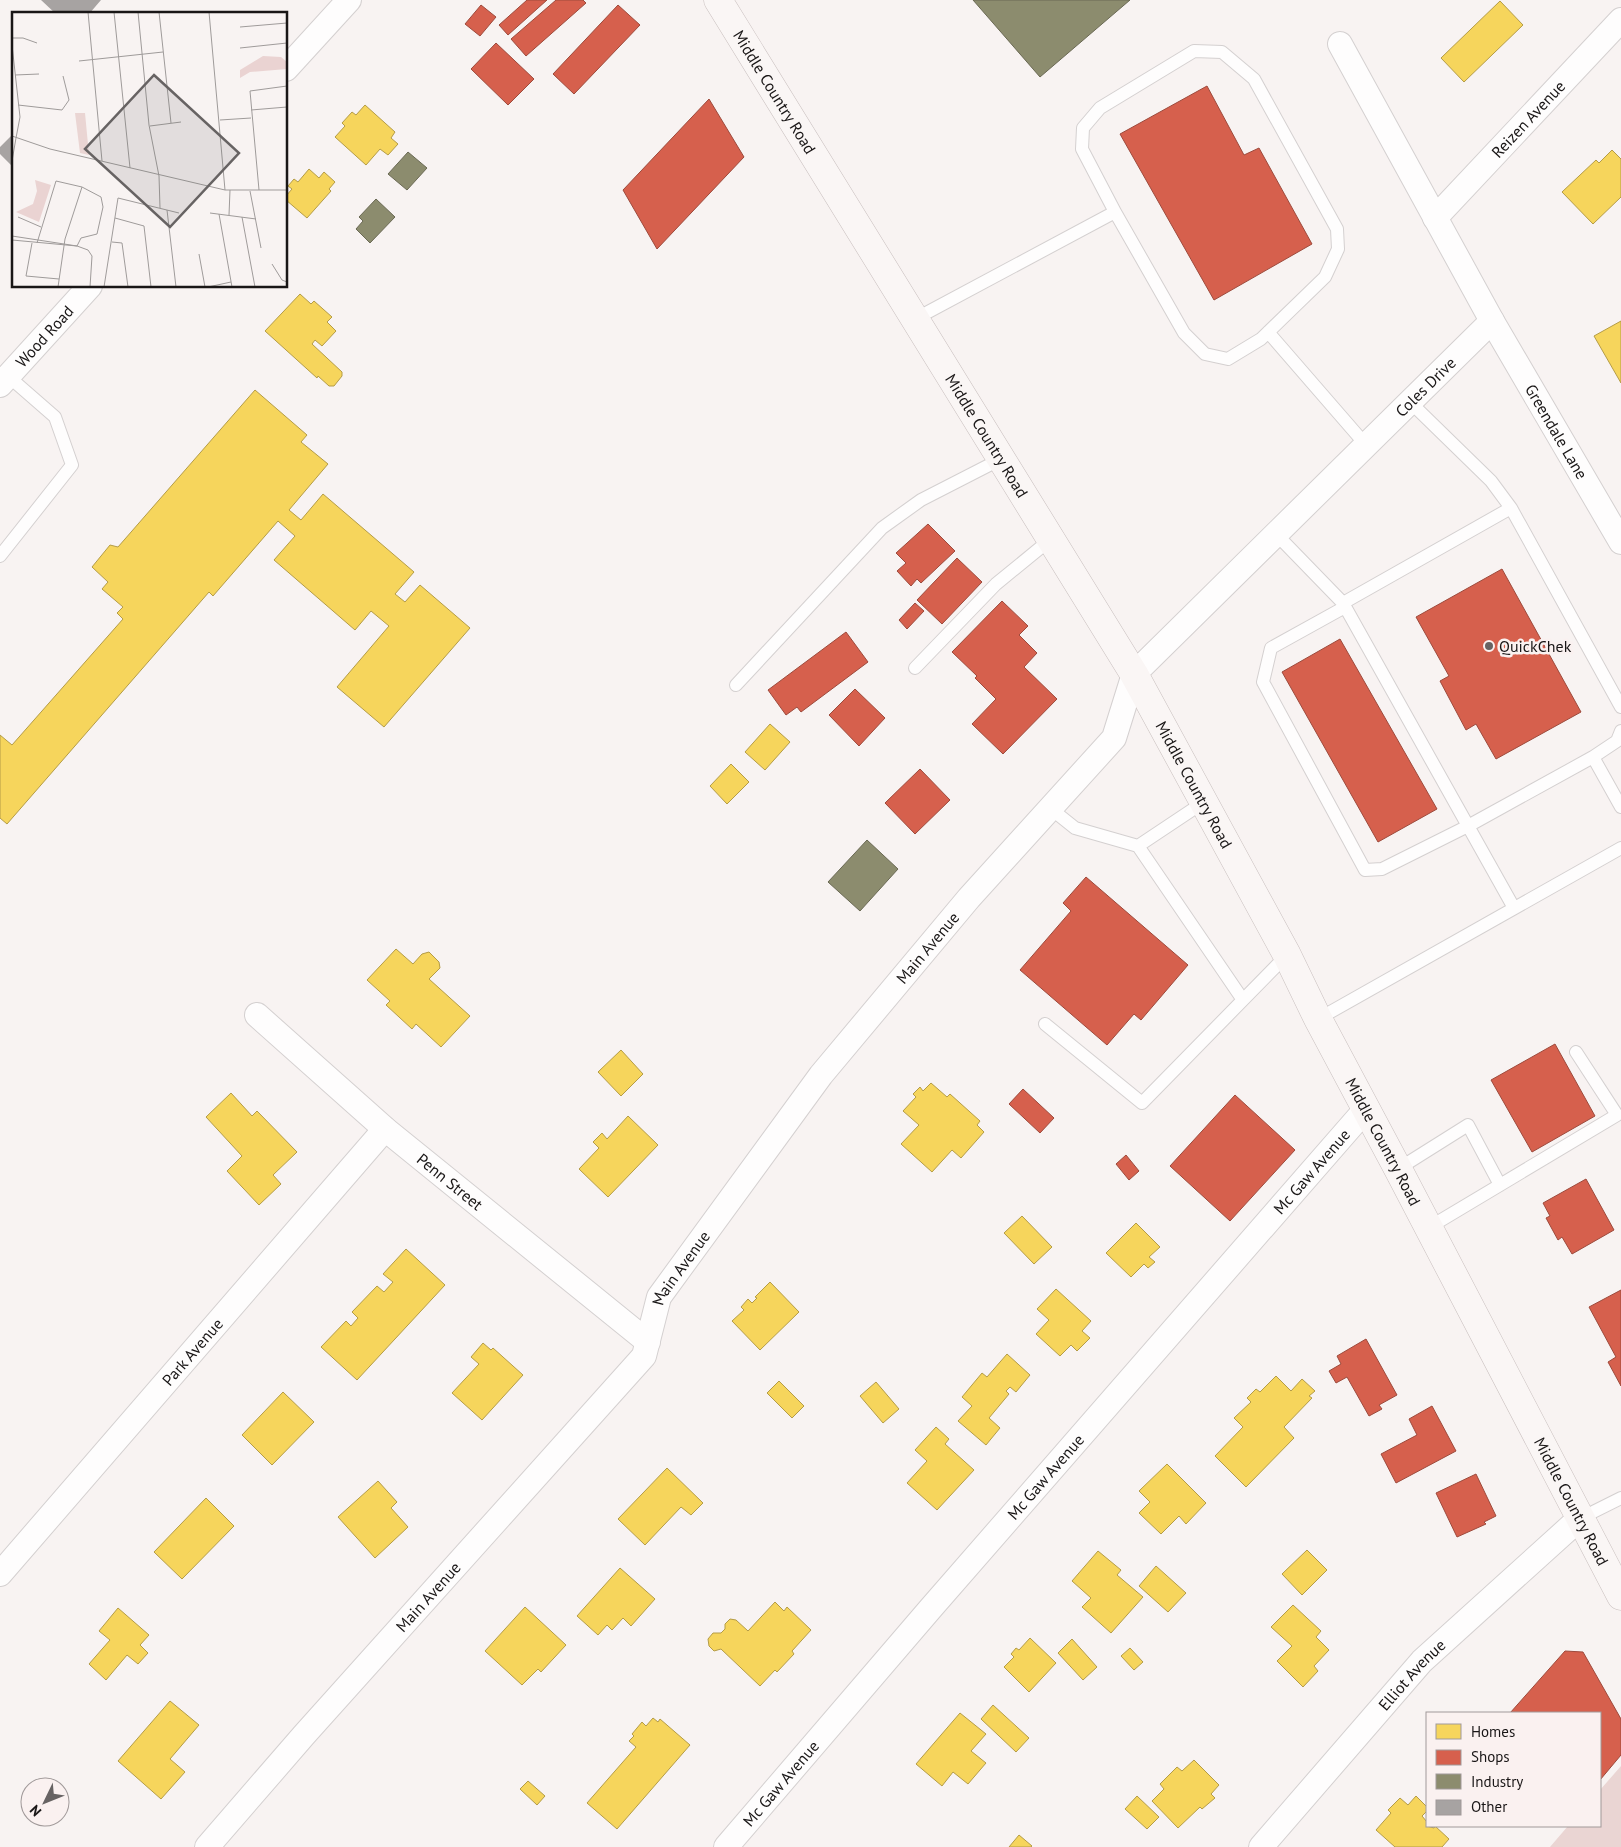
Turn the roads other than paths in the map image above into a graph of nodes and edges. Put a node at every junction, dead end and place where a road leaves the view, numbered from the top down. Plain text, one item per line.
1 (349, 0) edge
2 (718, 0) edge
3 (1621, 20) edge
4 (1340, 44) dead end
5 (288, 67) edge
6 (1115, 212) junction
7 (1435, 218) junction
8 (88, 288) edge
9 (915, 319) junction
10 (1492, 321) junction
11 (1268, 332) junction
12 (4, 381) edge
13 (1410, 402) junction
14 (1366, 445) junction
15 (1001, 458) junction
16 (1511, 508) junction
17 (1276, 534) junction
18 (1050, 538) junction
19 (1621, 542) edge
20 (0, 556) edge
21 (1344, 605) junction
22 (915, 668) dead end
23 (1134, 674) junction
24 (736, 685) dead end
25 (1621, 707) edge
26 (1621, 731) edge
27 (1593, 757) junction
28 (1204, 802) junction
29 (1050, 808) junction
30 (1621, 808) edge
31 (1468, 826) junction
32 (1138, 846) junction
33 (1621, 848) edge
34 (1514, 908) junction
35 (1287, 954) junction
36 (1243, 1000) junction
37 (258, 1015) dead end
38 (1318, 1019) junction
39 (1045, 1024) dead end
40 (1576, 1052) dead end
41 (1366, 1109) junction
42 (385, 1129) junction
43 (1398, 1169) junction
44 (1500, 1185) junction
45 (1428, 1228) junction
46 (648, 1342) junction
47 (1621, 1498) edge
48 (1579, 1519) junction
49 (0, 1574) edge
50 (1621, 1596) edge
51 (207, 1847) edge
52 (726, 1847) edge
53 (1261, 1847) edge

1 - 5 street
2 - 9 main road, Middle Country Road
3 - 7 street, Reizen Avenue
4 - 7 street
6 - 9 lane
6 - 11 lane
6 - 11 lane
7 - 10 street
8 - 12 street, Wood Road
9 - 15 main road, Middle Country Road
10 - 13 street, Coles Drive
10 - 19 street, Greendale Lane
11 - 14 lane
12 - 20 lane
13 - 14 street, Coles Drive
13 - 16 lane
14 - 17 street, Coles Drive
15 - 18 main road, Middle Country Road
15 - 24 lane
16 - 21 lane
16 - 25 lane
17 - 21 lane
17 - 23 street, Coles Drive
18 - 22 lane
18 - 23 main road, Middle Country Road
21 - 31 lane
21 - 31 lane
23 - 28 main road, Middle Country Road
23 - 29 street, Main Avenue
26 - 27 lane
27 - 30 lane
27 - 31 lane
28 - 32 lane
28 - 35 main road, Middle Country Road
29 - 32 lane
29 - 46 street, Main Avenue
31 - 34 lane
32 - 36 lane
33 - 34 lane
34 - 38 lane
35 - 36 lane
35 - 38 main road, Middle Country Road
36 - 39 lane
37 - 42 street, Penn Street
38 - 41 main road, Middle Country Road
40 - 44 lane
41 - 43 main road, Middle Country Road
41 - 52 street, Mc Gaw Avenue
42 - 46 street, Penn Street
42 - 49 street, Park Avenue
43 - 44 lane
43 - 45 main road, Middle Country Road
44 - 45 lane
45 - 48 main road, Middle Country Road
46 - 51 street, Main Avenue
47 - 48 lane
48 - 50 main road, Middle Country Road
48 - 53 street, Elliot Avenue

